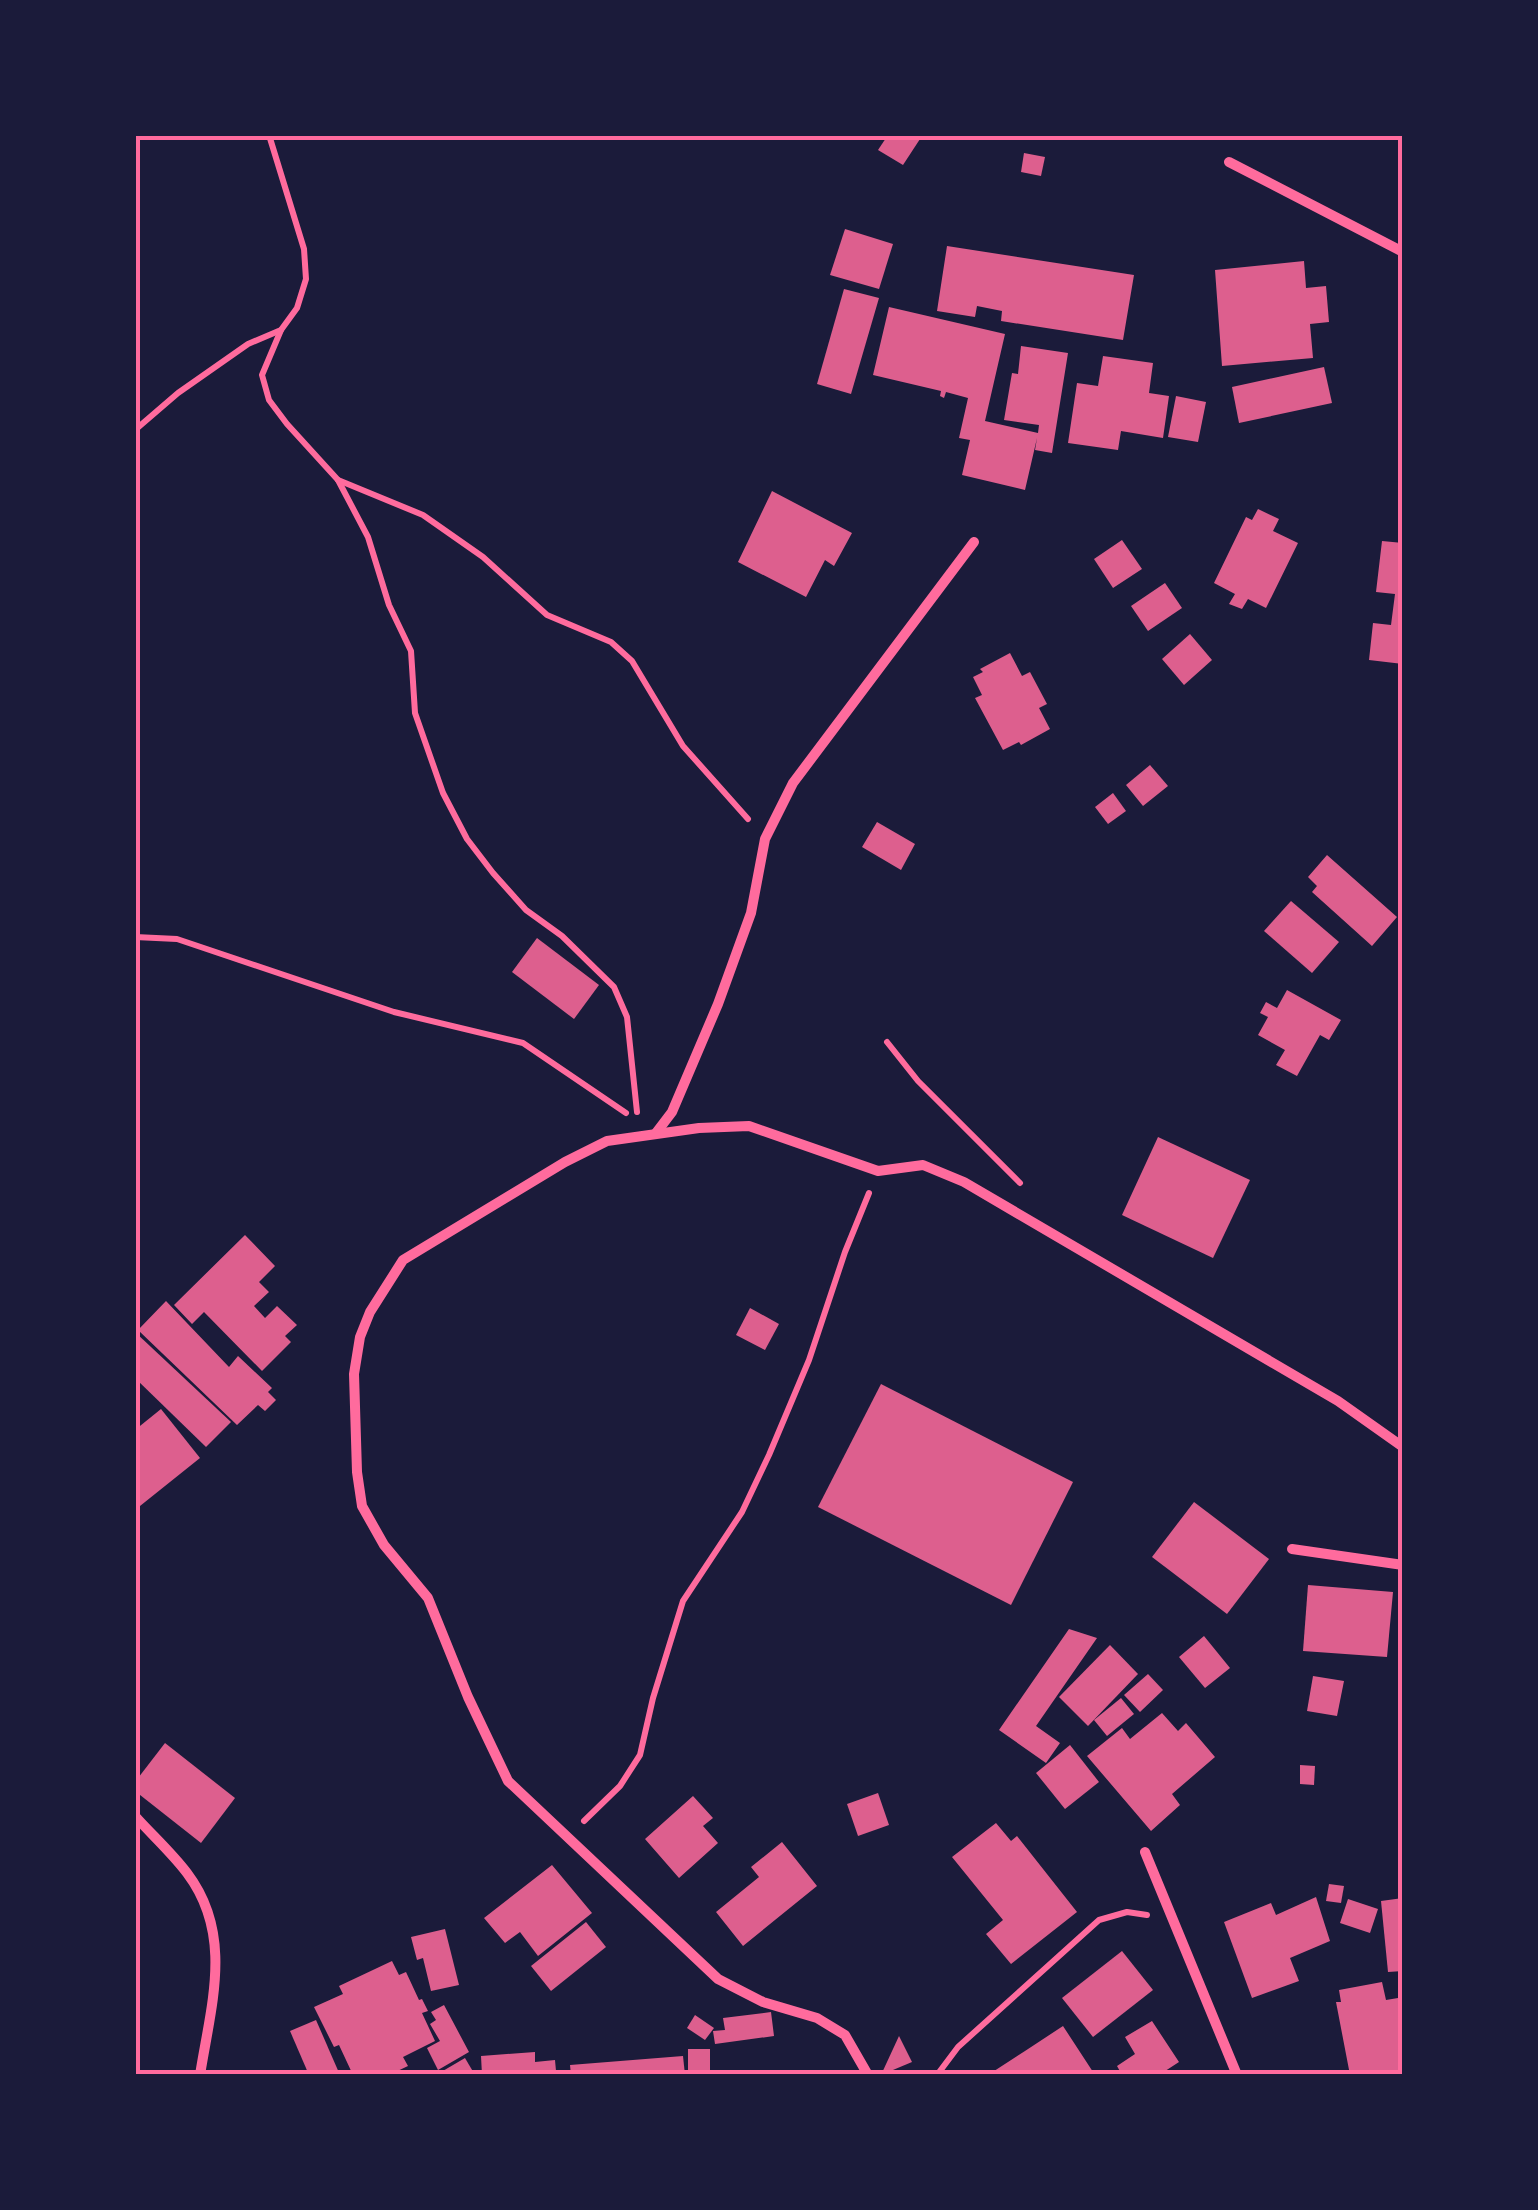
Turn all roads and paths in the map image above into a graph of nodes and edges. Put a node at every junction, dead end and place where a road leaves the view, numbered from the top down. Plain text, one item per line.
1 (269, 135) edge
2 (1228, 162) dead end
3 (1403, 252) edge
4 (281, 330) junction
5 (135, 430) edge
6 (338, 480) junction
7 (974, 542) dead end
8 (765, 839) junction
9 (135, 937) edge
10 (887, 1042) dead end
11 (656, 1133) junction
12 (878, 1170) junction
13 (1023, 1186) dead end
14 (1403, 1447) edge
15 (1292, 1549) dead end
16 (1403, 1565) edge
17 (135, 1816) edge
18 (570, 1837) junction
19 (1145, 1852) dead end
20 (1175, 1918) junction
21 (200, 2075) edge
22 (868, 2075) edge
23 (937, 2075) edge
24 (1237, 2075) edge

1 - 4 path
2 - 3 street
4 - 5 path
4 - 6 path
6 - 8 path
6 - 9 path
7 - 8 street
8 - 11 street
10 - 13 path
11 - 12 street
11 - 18 street
12 - 14 street
12 - 18 path
15 - 16 street
17 - 21 street
18 - 22 street
19 - 20 street
20 - 23 path
20 - 24 street

